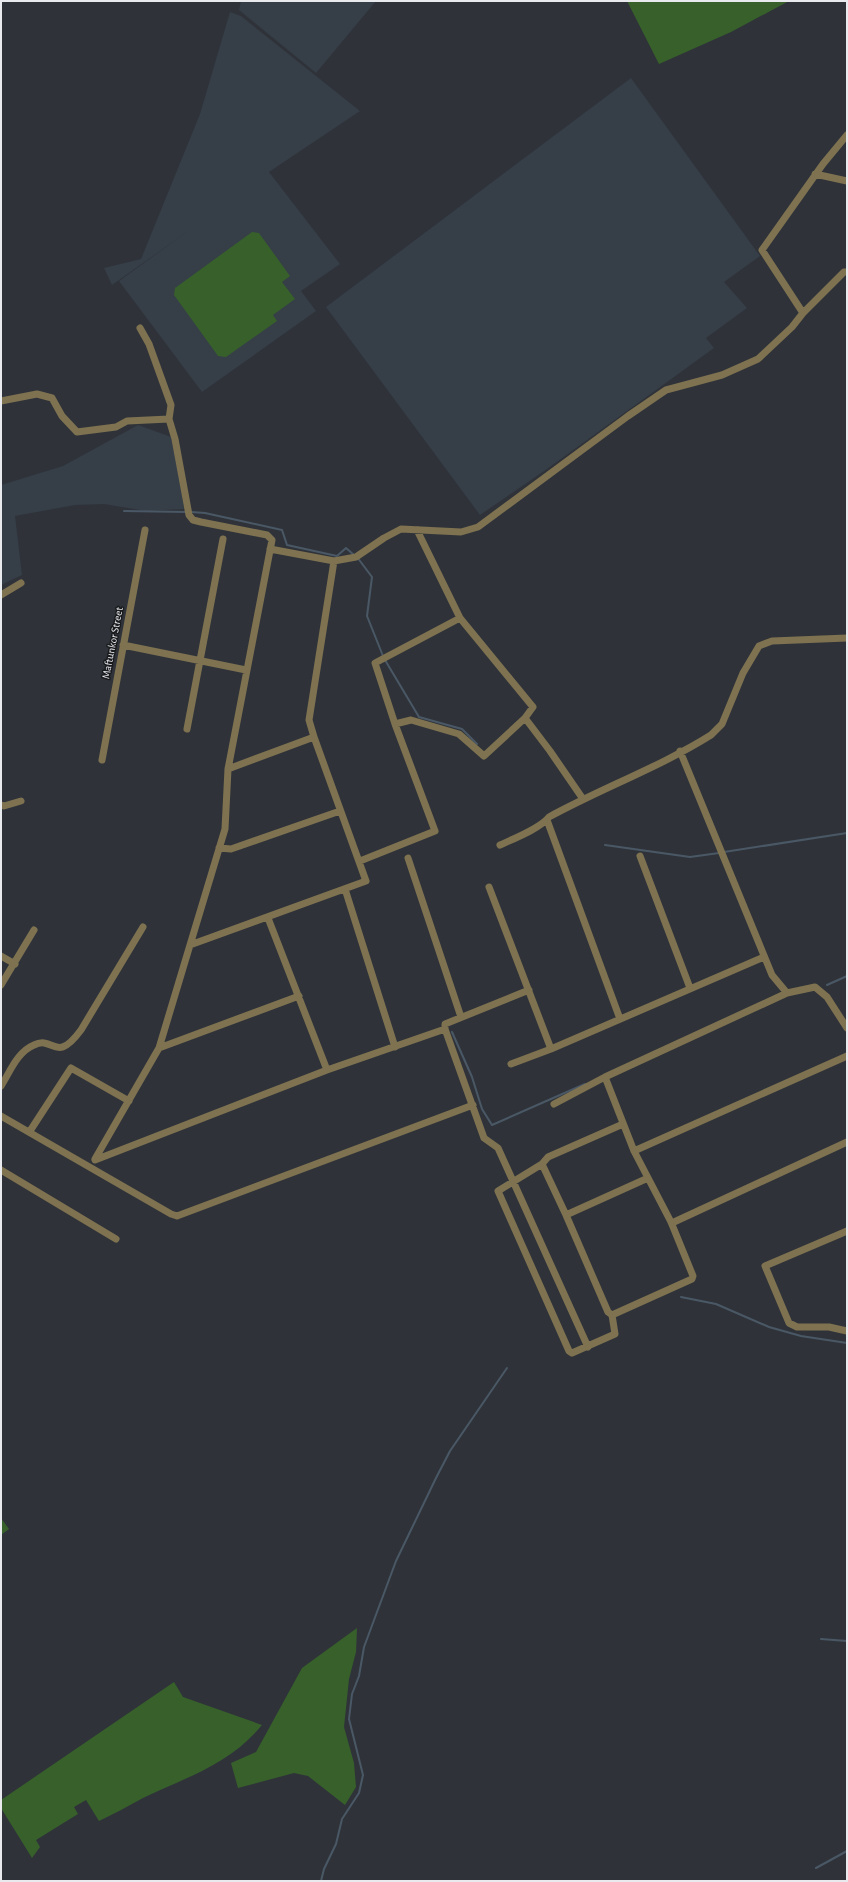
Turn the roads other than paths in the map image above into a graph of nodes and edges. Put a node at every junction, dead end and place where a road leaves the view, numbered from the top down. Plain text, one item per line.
1 (847, 135) edge
2 (815, 174) junction
3 (847, 181) edge
4 (847, 272) edge
5 (803, 313) junction
6 (140, 328) dead end
7 (1, 401) edge
8 (169, 418) junction
9 (145, 530) dead end
10 (417, 530) junction
11 (223, 539) dead end
12 (270, 549) junction
13 (334, 561) junction
14 (21, 583) dead end
15 (1, 595) edge
16 (460, 618) junction
17 (847, 638) edge
18 (123, 645) junction
19 (200, 660) junction
20 (246, 670) junction
21 (524, 718) junction
22 (395, 724) junction
23 (187, 729) dead end
24 (314, 737) junction
25 (680, 751) junction
26 (102, 760) dead end
27 (228, 769) junction
28 (583, 799) junction
29 (21, 801) dead end
30 (1, 805) edge
31 (340, 811) junction
32 (547, 820) junction
33 (500, 845) dead end
34 (219, 848) junction
35 (640, 856) dead end
36 (408, 858) dead end
37 (360, 861) junction
38 (489, 887) dead end
39 (345, 889) junction
40 (268, 918) junction
41 (143, 927) dead end
42 (34, 930) dead end
43 (190, 945) junction
44 (1, 956) edge
45 (764, 957) junction
46 (14, 964) junction
47 (1, 985) edge
48 (690, 988) junction
49 (529, 990) junction
50 (787, 993) junction
51 (298, 996) junction
52 (461, 1017) junction
53 (620, 1019) junction
54 (847, 1028) edge
55 (445, 1029) junction
56 (395, 1047) junction
57 (159, 1048) junction
58 (551, 1049) junction
59 (847, 1056) edge
60 (510, 1064) dead end
61 (327, 1070) junction
62 (605, 1078) junction
63 (1, 1086) edge
64 (129, 1101) junction
65 (554, 1104) dead end
66 (473, 1105) junction
67 (1, 1116) edge
68 (622, 1124) junction
69 (30, 1132) junction
70 (847, 1142) edge
71 (634, 1151) junction
72 (95, 1159) junction
73 (542, 1164) junction
74 (88, 1168) junction
75 (1, 1170) edge
76 (648, 1178) junction
77 (514, 1181) junction
78 (566, 1215) junction
79 (671, 1222) junction
80 (847, 1231) edge
81 (116, 1239) dead end
82 (612, 1315) junction
83 (847, 1331) edge
84 (588, 1347) junction

1 - 2 street
2 - 3 street
2 - 5 street
4 - 5 street
5 - 10 street
6 - 8 street
7 - 8 street
8 - 12 street
9 - 18 street, Maftunkor Street
10 - 13 street
10 - 16 street
11 - 19 street
12 - 13 street
12 - 20 street
13 - 24 street
14 - 15 street
16 - 21 street
16 - 22 street
17 - 25 street
18 - 19 street
18 - 26 street, Maftunkor Street
19 - 20 street
19 - 23 street
20 - 27 street
21 - 22 street
21 - 28 street
22 - 37 street
24 - 27 street
24 - 31 street
25 - 28 street
25 - 45 street
27 - 34 street
28 - 32 street
29 - 30 street
31 - 34 street
31 - 37 street
32 - 33 street
32 - 53 street
34 - 43 street
35 - 48 street
36 - 52 street
37 - 39 street
38 - 49 street
39 - 40 street
39 - 56 street
40 - 43 street
40 - 51 street
41 - 63 street
42 - 46 street
43 - 57 street
44 - 46 street
45 - 48 street
45 - 50 street
46 - 47 street
48 - 53 street
49 - 52 street
49 - 58 street
50 - 54 street
50 - 62 street
51 - 57 street
51 - 61 street
52 - 55 street
53 - 58 street
55 - 56 street
55 - 66 street
56 - 61 street
57 - 64 street
58 - 60 street
59 - 71 street
61 - 72 street
62 - 65 street
62 - 68 street
64 - 69 street
64 - 72 street
66 - 74 street
66 - 77 street
67 - 69 street
68 - 71 street
68 - 73 street
69 - 74 street
70 - 79 street
71 - 76 street
72 - 74 street
73 - 77 street
73 - 78 street
75 - 81 street
76 - 78 street
76 - 79 street
77 - 84 street
77 - 84 street
78 - 82 street
79 - 82 street
80 - 83 street
82 - 84 street

